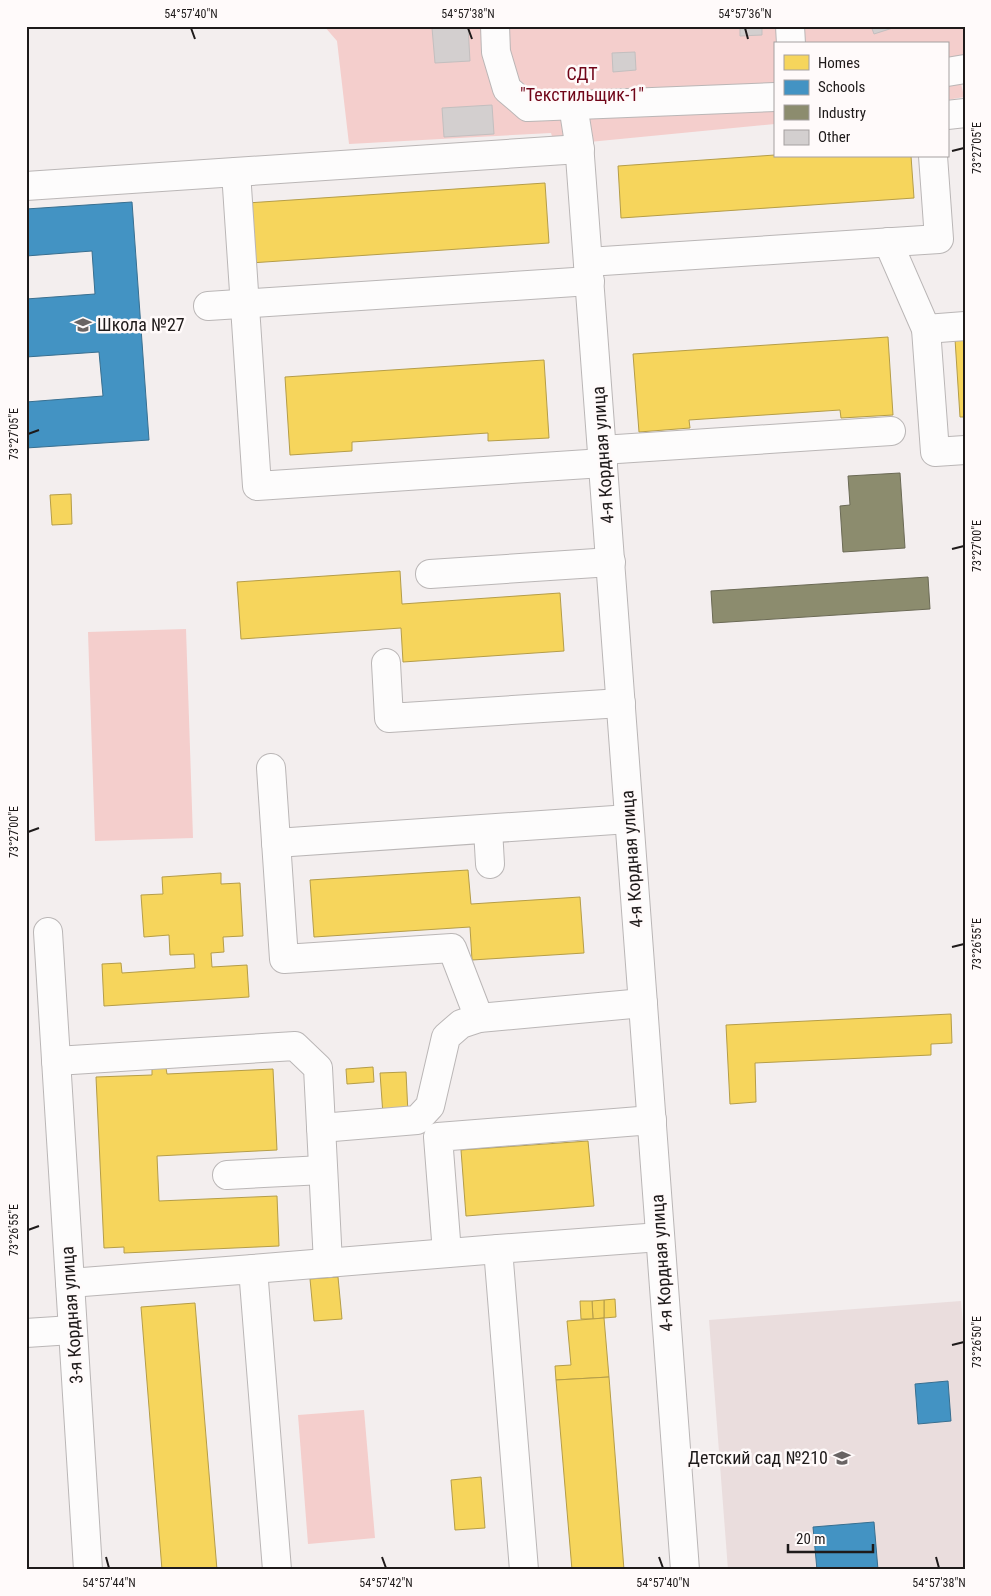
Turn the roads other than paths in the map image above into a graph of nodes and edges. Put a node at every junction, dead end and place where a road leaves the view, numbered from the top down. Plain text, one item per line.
1 (495, 26) edge
2 (790, 26) edge
3 (791, 42) edge
4 (965, 69) edge
5 (948, 72) edge
6 (774, 97) edge
7 (573, 105) junction
8 (965, 113) edge
9 (948, 115) edge
10 (580, 149) junction
11 (933, 158) edge
12 (236, 172) junction
13 (26, 186) edge
14 (888, 242) junction
15 (589, 271) junction
16 (244, 304) junction
17 (208, 306) dead end
18 (965, 326) edge
19 (926, 329) junction
20 (891, 432) dead end
21 (965, 450) edge
22 (603, 457) junction
23 (610, 562) junction
24 (430, 574) dead end
25 (386, 663) dead end
26 (621, 703) junction
27 (271, 768) dead end
28 (629, 819) junction
29 (488, 829) junction
30 (276, 843) junction
31 (490, 864) dead end
32 (48, 932) dead end
33 (643, 1003) junction
34 (479, 1018) junction
35 (56, 1061) junction
36 (322, 1128) junction
37 (652, 1129) junction
38 (323, 1170) junction
39 (227, 1175) dead end
40 (660, 1236) junction
41 (498, 1249) junction
42 (447, 1253) junction
43 (328, 1263) junction
44 (253, 1269) junction
45 (70, 1283) junction
46 (72, 1330) junction
47 (26, 1333) edge
48 (88, 1570) edge
49 (277, 1570) edge
50 (524, 1570) edge
51 (685, 1570) edge

1 - 7 street
2 - 3 street
4 - 5 street
6 - 7 street
7 - 10 street, 4-я Кордная улица
8 - 9 street
10 - 12 street
10 - 15 street, 4-я Кордная улица
11 - 14 street
12 - 13 street
12 - 16 street
14 - 15 street
14 - 19 street
15 - 16 street
15 - 22 street, 4-я Кордная улица
16 - 17 street
16 - 22 street
18 - 19 street
19 - 21 street
20 - 22 street
22 - 23 street, 4-я Кордная улица
23 - 24 street
23 - 26 street, 4-я Кордная улица
25 - 26 street
26 - 28 street, 4-я Кордная улица
27 - 30 street
28 - 29 street
28 - 33 street, 4-я Кордная улица
29 - 30 street
29 - 31 street
30 - 34 street
32 - 35 street, 3-я Кордная улица
33 - 34 street
33 - 37 street, 4-я Кордная улица
34 - 36 street
35 - 36 street
35 - 45 street, 3-я Кордная улица
36 - 38 street
37 - 40 street, 4-я Кордная улица
37 - 42 street
38 - 39 street
38 - 43 street
40 - 41 street
40 - 51 street, 4-я Кордная улица
41 - 42 street
41 - 50 street
42 - 43 street
43 - 44 street
44 - 45 street
44 - 49 street
45 - 46 street, 3-я Кордная улица
46 - 47 street
46 - 48 street, 3-я Кордная улица

